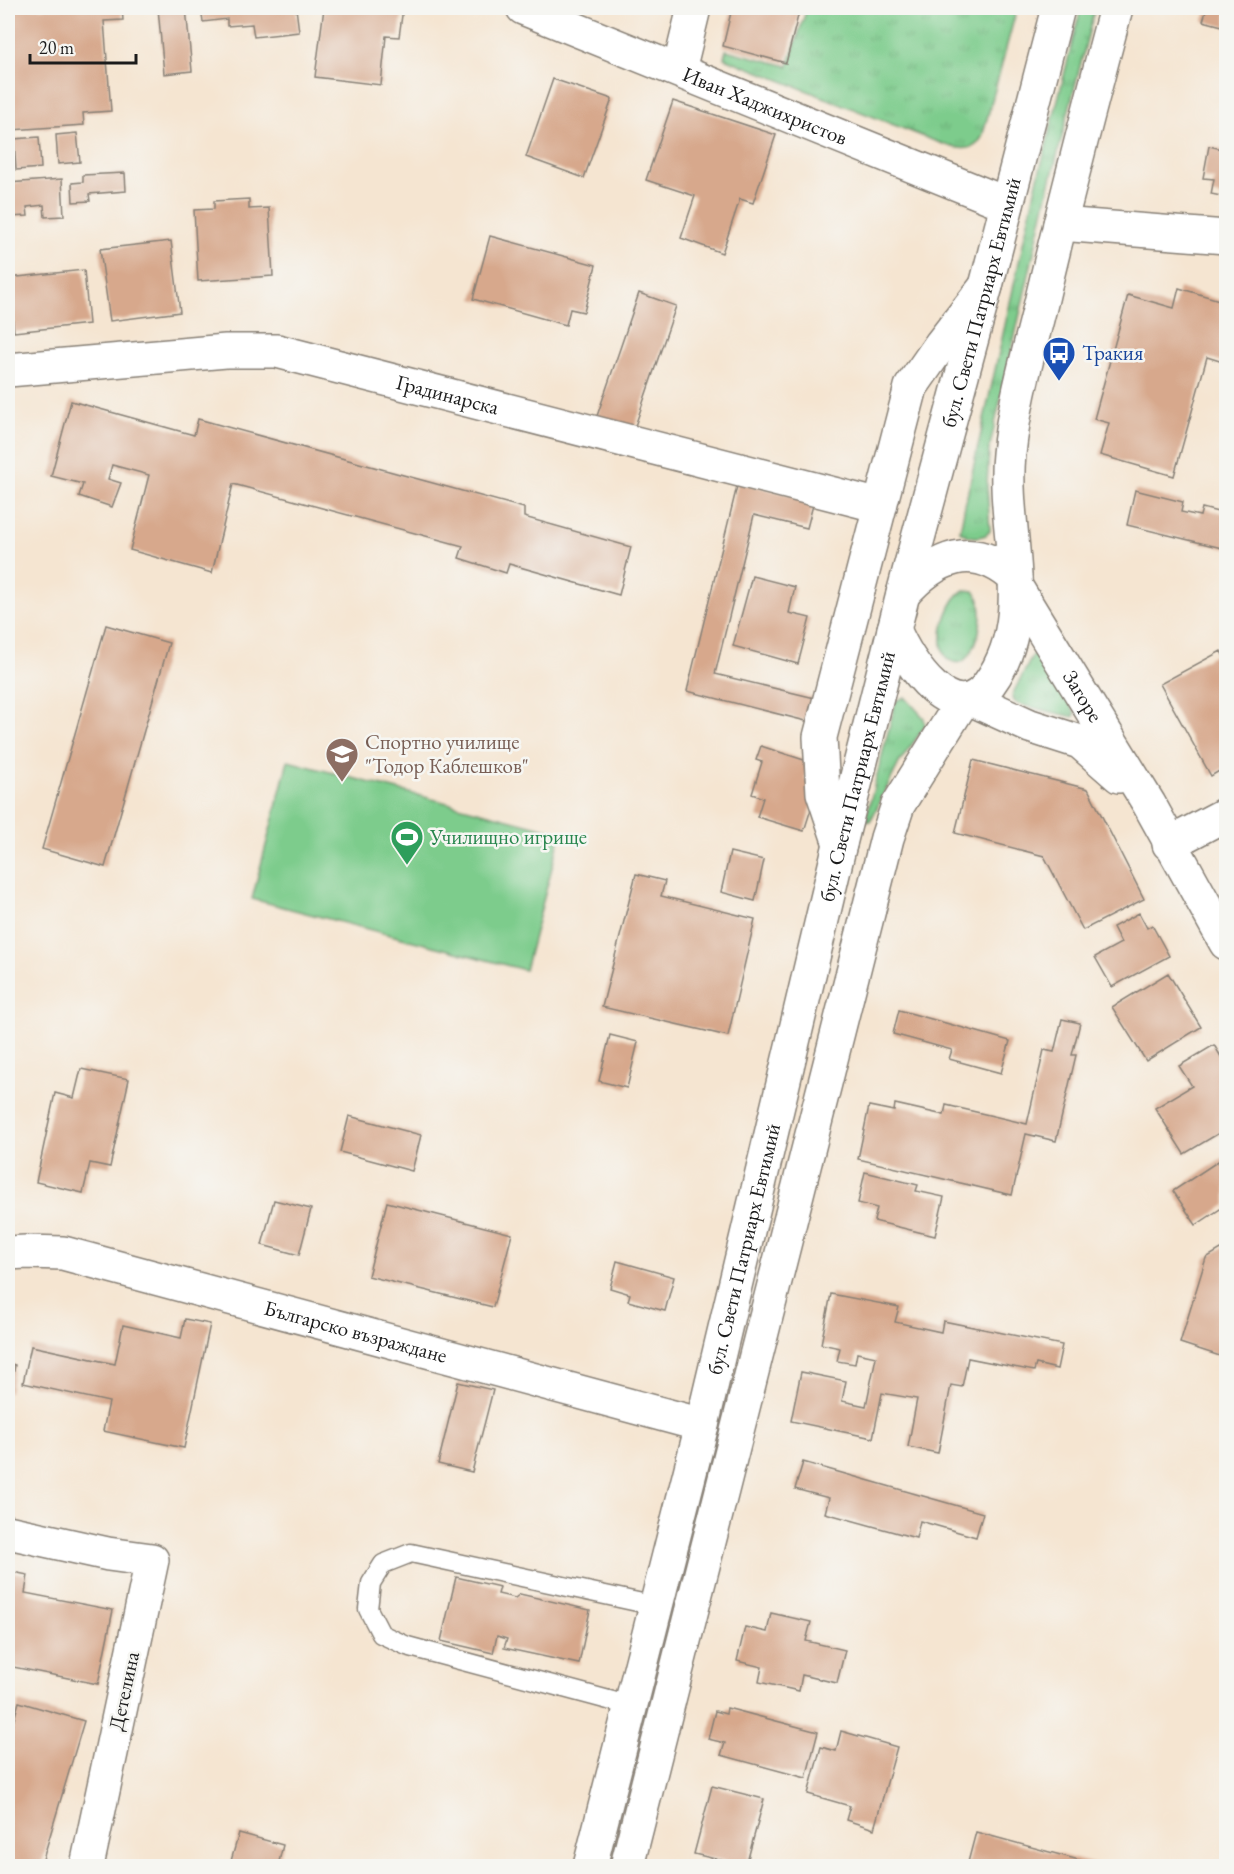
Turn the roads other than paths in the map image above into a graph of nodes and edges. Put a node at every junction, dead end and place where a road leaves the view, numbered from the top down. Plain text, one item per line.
1 (523, 8) edge
2 (694, 8) edge
3 (1058, 8) edge
4 (1116, 8) edge
5 (679, 70) junction
6 (1007, 204) junction
7 (1060, 224) junction
8 (1227, 237) edge
9 (987, 286) junction
10 (8, 370) edge
11 (880, 506) junction
12 (1016, 583) junction
13 (903, 594) junction
14 (894, 629) junction
15 (967, 701) junction
16 (1149, 804) junction
17 (1227, 814) edge
18 (840, 844) junction
19 (1169, 844) junction
20 (1227, 944) edge
21 (8, 1253) edge
22 (702, 1425) junction
23 (8, 1532) edge
24 (656, 1606) junction
25 (631, 1706) junction
26 (87, 1866) edge
27 (590, 1866) edge
28 (627, 1866) edge

1 - 5 street, Иван Хаджихристов
2 - 5 street
3 - 6 street, бул. Свети Патриарх Евтимий
4 - 7 street
5 - 6 street, Иван Хаджихристов
6 - 9 street, бул. Свети Патриарх Евтимий
7 - 8 street
7 - 12 street
9 - 11 street
9 - 13 street, бул. Свети Патриарх Евтимий
10 - 11 street, Градинарска
11 - 18 street
12 - 13 street
12 - 15 street
12 - 16 street, Загоре
13 - 14 street
14 - 15 street
14 - 18 street, бул. Свети Патриарх Евтимий
15 - 16 street, Загоре
15 - 28 street, бул. Свети Патриарх Евтимий
16 - 19 street, Загоре
17 - 19 street
18 - 22 street, бул. Свети Патриарх Евтимий
19 - 20 street, Загоре
21 - 22 street, Българско възраждане
22 - 24 street, бул. Свети Патриарх Евтимий
23 - 26 street, Детелина
24 - 25 street, бул. Свети Патриарх Евтимий
24 - 25 lane
25 - 27 street, бул. Свети Патриарх Евтимий

